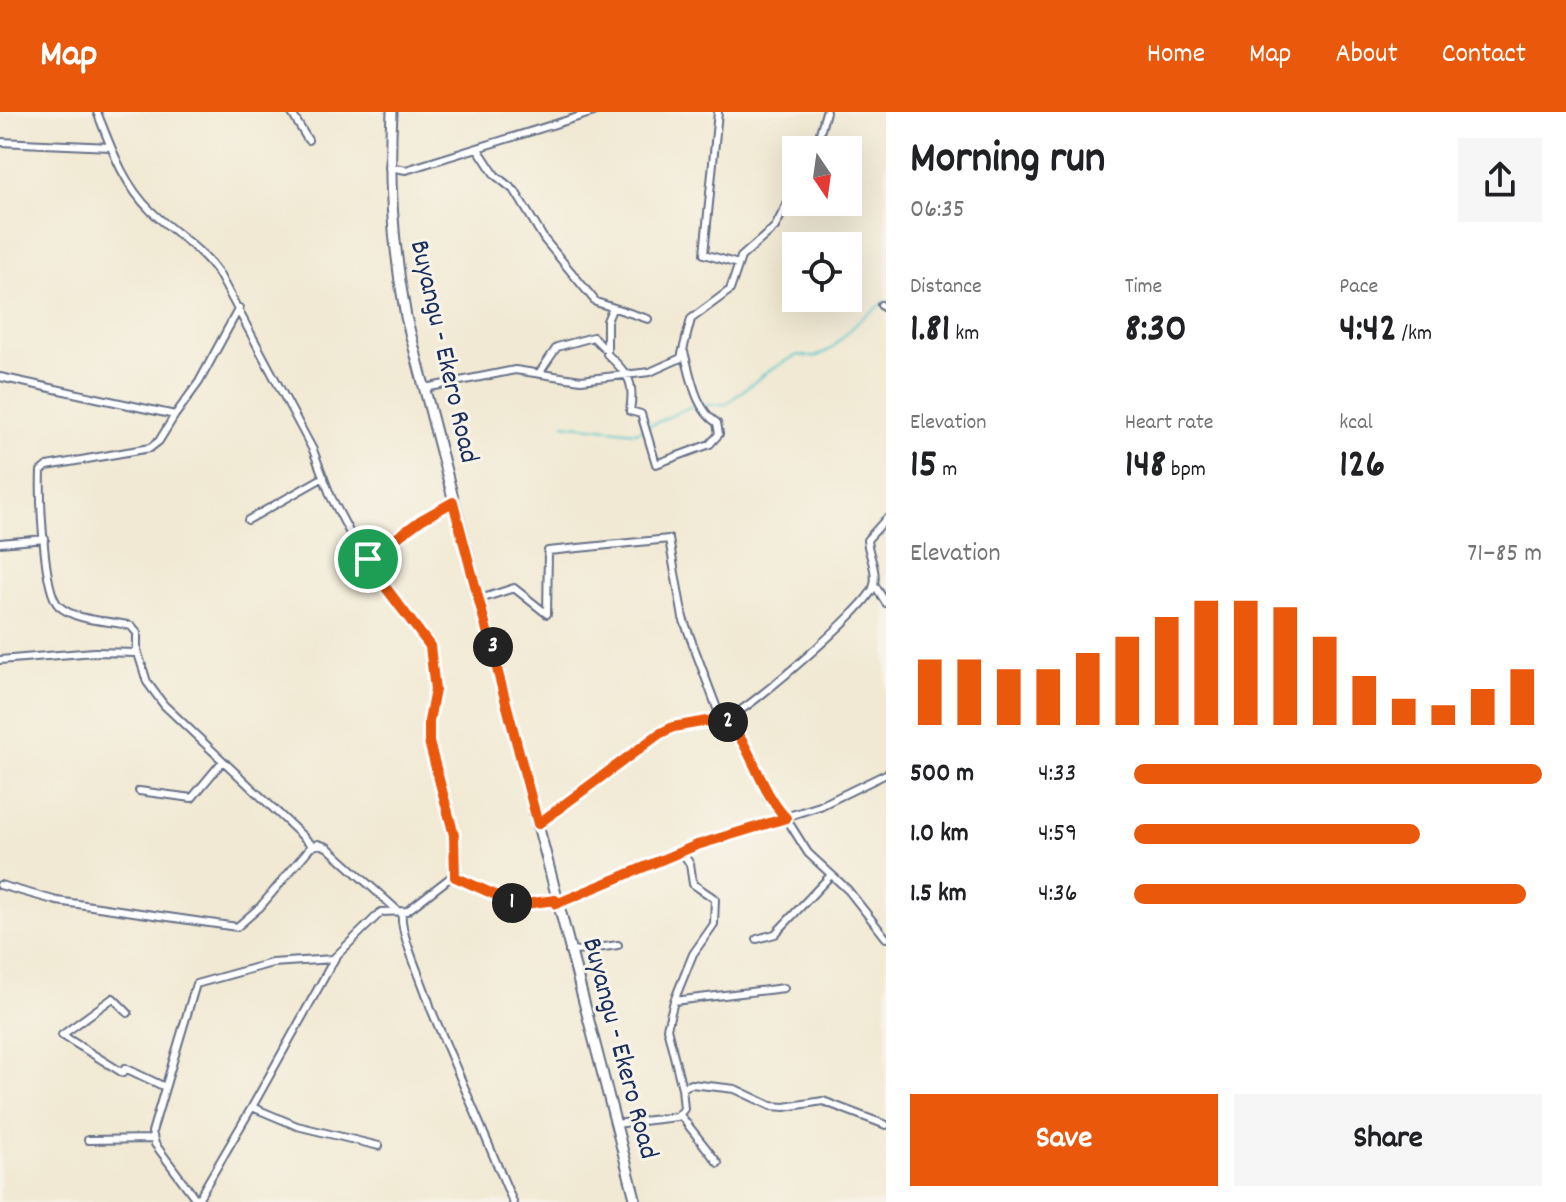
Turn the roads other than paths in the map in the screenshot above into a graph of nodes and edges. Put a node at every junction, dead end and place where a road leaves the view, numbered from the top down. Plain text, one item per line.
1 (97, 112) edge
2 (291, 112) edge
3 (392, 112) edge
4 (594, 112) edge
5 (718, 112) edge
6 (826, 112) edge
7 (819, 136) edge
8 (308, 140) dead end
9 (0, 142) edge
10 (111, 147) junction
11 (478, 149) junction
12 (389, 167) junction
13 (782, 213) edge
14 (738, 264) junction
15 (239, 308) junction
16 (612, 309) junction
17 (648, 319) dead end
18 (606, 350) junction
19 (684, 352) junction
20 (540, 372) junction
21 (626, 375) junction
22 (0, 377) edge
23 (425, 388) junction
24 (175, 415) junction
25 (324, 477) junction
26 (453, 502) junction
27 (886, 519) edge
28 (248, 520) dead end
29 (45, 539) junction
30 (0, 543) edge
31 (368, 559) junction
32 (874, 584) junction
33 (480, 599) junction
34 (886, 603) edge
35 (137, 653) junction
36 (0, 660) edge
37 (723, 719) junction
38 (222, 762) junction
39 (886, 774) edge
40 (139, 791) dead end
41 (786, 818) junction
42 (538, 824) junction
43 (313, 846) junction
44 (682, 852) junction
45 (831, 875) junction
46 (455, 877) junction
47 (0, 885) edge
48 (556, 902) junction
49 (402, 913) junction
50 (886, 938) edge
51 (757, 939) dead end
52 (618, 945) dead end
53 (569, 952) junction
54 (335, 958) junction
55 (784, 988) dead end
56 (674, 1001) junction
57 (128, 1013) dead end
58 (165, 1087) junction
59 (682, 1088) junction
60 (252, 1107) junction
61 (680, 1115) junction
62 (615, 1124) junction
63 (886, 1125) edge
64 (153, 1139) junction
65 (88, 1140) dead end
66 (379, 1146) dead end
67 (718, 1163) dead end
68 (197, 1202) edge
69 (513, 1202) edge
70 (636, 1202) edge

1 - 10 street
2 - 8 street
3 - 12 main road, Buyangu - Ekero Road
4 - 11 street
5 - 14 street
6 - 7 street
9 - 10 street
10 - 15 street
11 - 12 street
11 - 16 street
12 - 23 main road, Buyangu - Ekero Road
13 - 14 street
14 - 19 street
15 - 24 street
15 - 25 street
16 - 17 street
16 - 18 street
18 - 20 street
18 - 21 street
19 - 21 street
19 - 21 street
20 - 21 street
20 - 23 street
22 - 24 street
23 - 26 main road, Buyangu - Ekero Road
24 - 29 street
25 - 28 street
25 - 31 street
26 - 31 street
26 - 33 main road, Buyangu - Ekero Road
27 - 32 street
29 - 30 street
29 - 35 street
31 - 46 street
32 - 34 street
32 - 37 street
33 - 37 street
33 - 42 main road, Buyangu - Ekero Road
35 - 36 street
35 - 38 street
37 - 41 street
37 - 42 street
38 - 40 street
38 - 43 street
39 - 41 street
41 - 44 street
41 - 45 street
42 - 48 main road, Buyangu - Ekero Road
43 - 47 street
43 - 49 street
44 - 48 street
44 - 56 street
45 - 50 street
45 - 51 street
46 - 48 street
46 - 49 street
48 - 53 main road, Buyangu - Ekero Road
49 - 54 street
49 - 69 street
52 - 53 street
53 - 62 main road, Buyangu - Ekero Road
54 - 58 street
54 - 60 street
55 - 56 street
56 - 59 street
57 - 58 street
58 - 64 street
59 - 61 street
59 - 63 street
60 - 66 street
60 - 68 street
61 - 62 street
61 - 67 street
62 - 70 main road, Buyangu - Ekero Road
64 - 65 street
64 - 68 street

